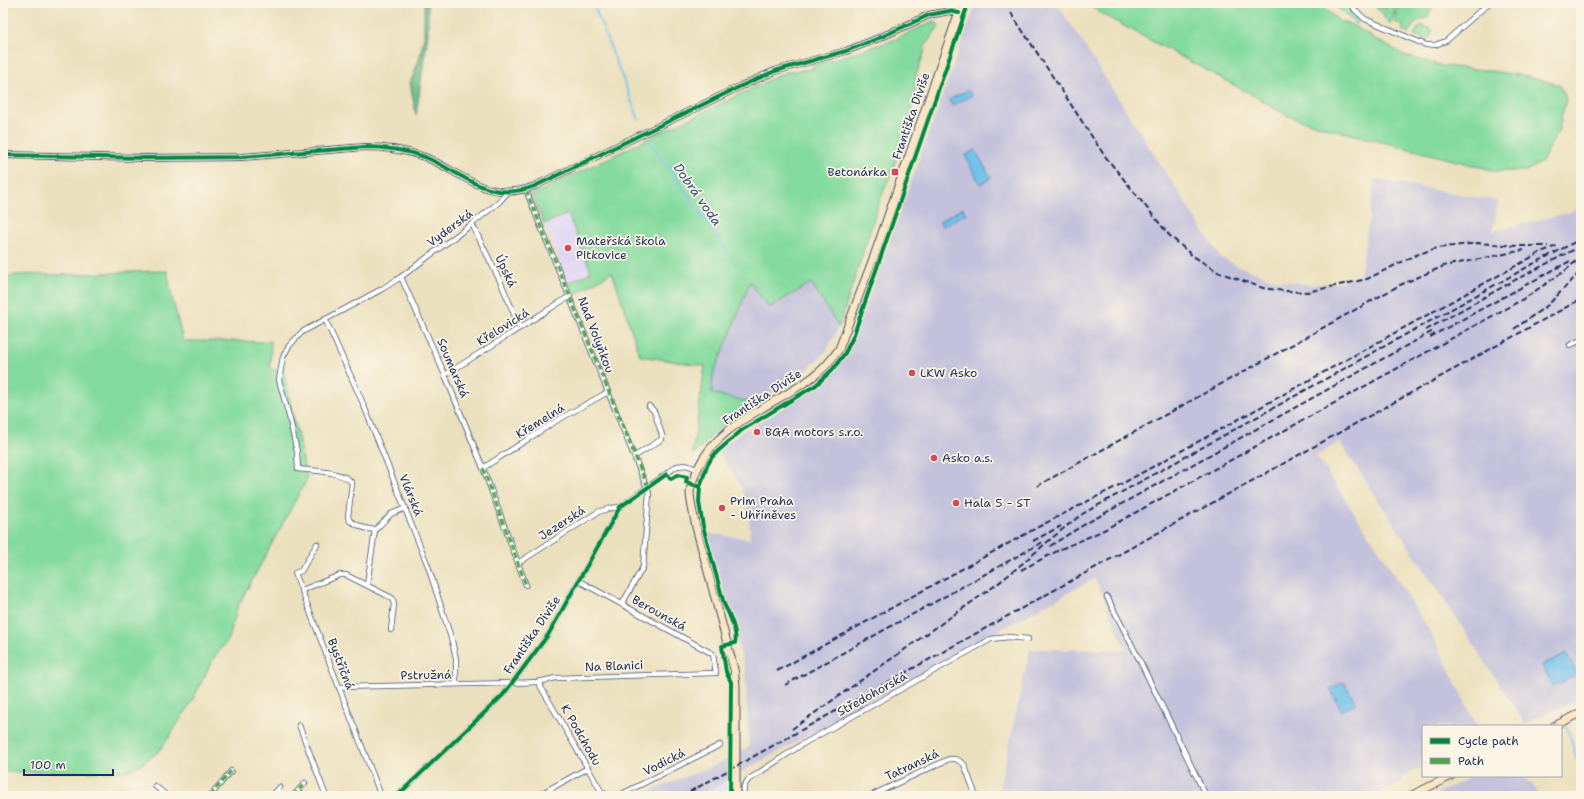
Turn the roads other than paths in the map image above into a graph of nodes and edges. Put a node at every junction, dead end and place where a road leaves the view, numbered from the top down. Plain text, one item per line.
1 (962, 3) edge
2 (1351, 3) edge
3 (1489, 3) edge
4 (959, 13) junction
5 (3, 155) edge
6 (526, 190) junction
7 (508, 192) junction
8 (472, 224) junction
9 (401, 277) junction
10 (570, 296) junction
11 (325, 319) junction
12 (520, 328) junction
13 (1581, 340) edge
14 (1570, 345) dead end
15 (446, 375) junction
16 (608, 392) junction
17 (649, 406) dead end
18 (635, 456) junction
19 (483, 468) junction
20 (697, 469) junction
21 (648, 488) junction
22 (620, 507) junction
23 (406, 508) junction
24 (375, 530) junction
25 (317, 544) dead end
26 (518, 563) junction
27 (579, 581) junction
28 (367, 585) junction
29 (526, 586) dead end
30 (302, 590) junction
31 (1107, 597) dead end
32 (622, 604) junction
33 (390, 630) dead end
34 (1028, 639) dead end
35 (716, 672) joint
36 (538, 682) junction
37 (513, 683) junction
38 (456, 684) junction
39 (339, 687) junction
40 (1581, 713) edge
41 (299, 725) dead end
42 (1556, 725) edge
43 (720, 745) dead end
44 (588, 768) junction
45 (231, 771) dead end
46 (1449, 777) edge
47 (305, 783) dead end
48 (155, 786) dead end
49 (280, 787) dead end
50 (167, 796) edge
51 (210, 796) edge
52 (272, 796) edge
53 (293, 796) edge
54 (326, 796) edge
55 (381, 796) edge
56 (397, 796) edge
57 (537, 796) edge
58 (609, 796) edge
59 (618, 796) edge
60 (736, 796) edge
61 (743, 796) edge
62 (870, 796) edge
63 (976, 796) edge
64 (1206, 796) edge
65 (1410, 796) edge

1 - 4 main road, Františka Diviše
2 - 3 street
4 - 6 street
4 - 20 main road, Františka Diviše
5 - 7 street
6 - 7 street
6 - 10 street, Nad Volyňkou
7 - 8 street, Vyderská
8 - 9 street, Vyderská
8 - 12 street, Úpská
9 - 11 street, Vyderská
9 - 15 street, Soumarská
10 - 12 street, Křelovická
10 - 16 street, Nad Volyňkou
11 - 23 street, Vlárská
11 - 24 street, Vyderská
12 - 15 street, Křelovická
13 - 14 street
15 - 19 street, Soumarská
16 - 18 street, Nad Volyňkou
16 - 19 street, Křemelná
17 - 18 street
18 - 21 street, Nad Volyňkou
19 - 26 street, Soumarská
20 - 21 street, Františka Diviše
20 - 60 main road
21 - 22 street, Františka Diviše
21 - 32 street
22 - 26 street, Jezerská
22 - 27 street, Františka Diviše
23 - 24 street
23 - 38 street, Vlárská
24 - 28 street
25 - 30 street, Bystřičná
26 - 29 street, Soumarská
27 - 32 street, Berounská
27 - 37 street, Františka Diviše
28 - 30 street
28 - 33 street
30 - 39 street, Bystřičná
31 - 64 street
32 - 35 street, Berounská
34 - 61 street, Středohorská
35 - 36 street, Na Blanici
36 - 37 street, Na Blanici
36 - 44 street, K Podchodu
37 - 38 street, Pstružná
37 - 56 street, Františka Diviše
38 - 39 street, Pstružná
39 - 55 street, Bystřičná
40 - 42 main road
41 - 54 street
43 - 59 street, Vodická
44 - 57 street
44 - 58 street, K Podchodu
45 - 51 street
46 - 65 main road
47 - 53 street
48 - 50 street
49 - 52 street
62 - 63 street, Tatranská

